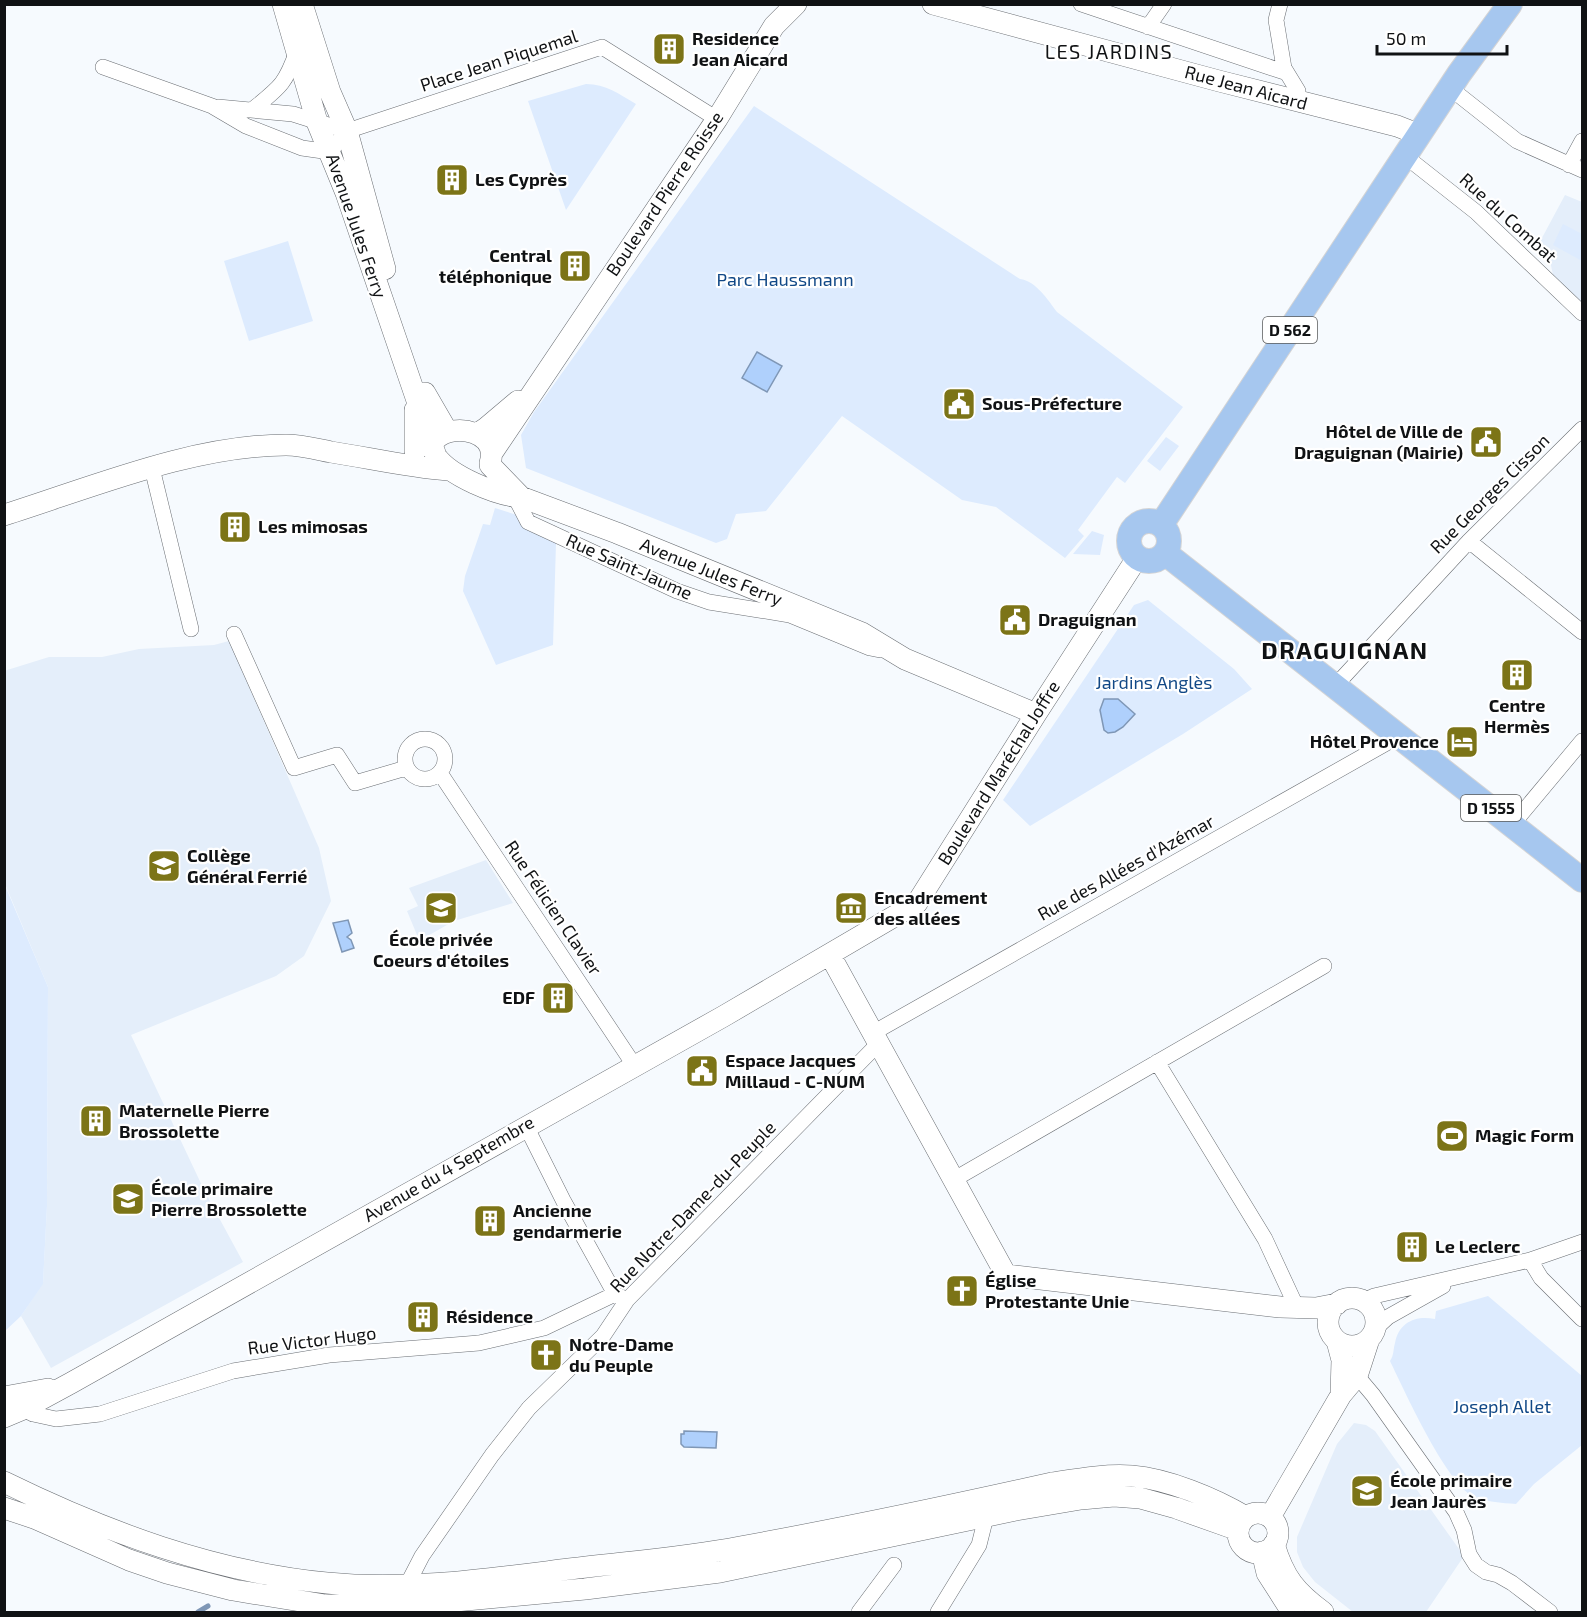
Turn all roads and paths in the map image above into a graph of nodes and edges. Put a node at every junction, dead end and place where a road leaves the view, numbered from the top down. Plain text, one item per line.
1 (283, 4) edge
2 (302, 4) edge
3 (796, 4) edge
4 (933, 4) edge
5 (1082, 4) edge
6 (1164, 4) edge
7 (1280, 4) edge
8 (1510, 4) edge
9 (1148, 27) junction
10 (297, 51) junction
11 (104, 67) dead end
12 (1287, 73) junction
13 (1450, 88) junction
14 (1295, 101) junction
15 (212, 106) junction
16 (252, 110) junction
17 (717, 119) junction
18 (317, 122) junction
19 (347, 131) junction
20 (1422, 131) junction
21 (1582, 141) edge
22 (330, 152) junction
23 (1405, 156) junction
24 (1576, 168) edge
25 (1582, 312) edge
26 (536, 385) junction
27 (1582, 429) edge
28 (477, 434) junction
29 (432, 443) junction
30 (380, 459) junction
31 (491, 459) junction
32 (152, 468) junction
33 (448, 470) junction
34 (471, 481) junction
35 (518, 497) junction
36 (4, 515) edge
37 (1161, 525) junction
38 (1469, 541) junction
39 (1165, 554) junction
40 (1137, 558) junction
41 (1579, 623) edge
42 (191, 629) dead end
43 (234, 634) dead end
44 (901, 657) junction
45 (1335, 686) junction
46 (1036, 714) junction
47 (1399, 735) junction
48 (1582, 741) edge
49 (406, 768) junction
50 (440, 773) junction
51 (1512, 825) junction
52 (1582, 880) edge
53 (830, 956) junction
54 (1324, 966) dead end
55 (874, 1039) junction
56 (1157, 1062) junction
57 (634, 1065) junction
58 (526, 1126) junction
59 (953, 1180) junction
60 (1582, 1242) edge
61 (1530, 1260) junction
62 (1458, 1278) junction
63 (621, 1297) junction
64 (1363, 1301) junction
65 (1337, 1304) junction
66 (1298, 1308) junction
67 (1582, 1319) edge
68 (1333, 1333) junction
69 (1372, 1333) junction
70 (1357, 1376) junction
71 (1341, 1395) junction
72 (4, 1396) edge
73 (21, 1406) edge
74 (4, 1482) edge
75 (4, 1508) edge
76 (986, 1517) junction
77 (1270, 1517) junction
78 (1242, 1524) junction
79 (1268, 1548) junction
80 (894, 1566) dead end
81 (412, 1602) edge
82 (380, 1609) edge
83 (859, 1612) edge
84 (938, 1612) edge
85 (1294, 1612) edge
86 (1323, 1612) edge
87 (1550, 1612) edge

1 - 10 street, Avenue Jules Ferry
2 - 19 street, Avenue Jules Ferry
3 - 17 street, Boulevard Pierre Roisse
4 - 14 street, Rue Jean Aicard
5 - 9 street
6 - 9 street
7 - 12 street
8 - 13 main road, D 562
9 - 12 street
10 - 16 street
10 - 18 street, Avenue Jules Ferry
11 - 15 street
12 - 14 street
13 - 20 main road, D 562
13 - 24 street
14 - 20 street, Rue Jean Aicard
15 - 16 street
15 - 22 street
16 - 18 street
17 - 19 street, Place Jean Piquemal
17 - 26 street, Boulevard Pierre Roisse
18 - 19 street
18 - 22 street, Avenue Jules Ferry
19 - 22 street
19 - 29 street, Avenue Jules Ferry
20 - 23 main road, D 562
21 - 24 street
22 - 29 street, Avenue Jules Ferry
23 - 25 street, Rue du Combat
23 - 37 main road, D 562
26 - 28 street, Boulevard Pierre Roisse
26 - 31 street, Boulevard Pierre Roisse
27 - 38 street, Rue Georges Cisson
28 - 29 street
28 - 31 street
29 - 30 street
29 - 33 street
30 - 32 street
30 - 33 street
31 - 34 street
31 - 35 street, Avenue Jules Ferry
32 - 36 street
32 - 42 street
33 - 34 street
34 - 35 street
35 - 44 street, Avenue Jules Ferry
35 - 44 street, Rue Saint-Jaume
37 - 39 main road
37 - 40 main road
38 - 41 street
38 - 45 street, Rue Georges Cisson
39 - 40 main road
39 - 45 main road, D 1555
40 - 46 street, Boulevard Maréchal Joffre
43 - 49 street
44 - 46 street, Avenue Jules Ferry
45 - 47 main road, D 1555
46 - 53 street, Boulevard Maréchal Joffre
47 - 51 main road, D 1555
47 - 55 street, Rue des Allées d'Azémar
48 - 51 street
49 - 50 street
49 - 50 street
50 - 57 street, Rue Félicien Clavier
51 - 52 main road, D 1555
53 - 55 street
53 - 57 street, Avenue du 4 Septembre
54 - 56 street
55 - 59 street
55 - 63 street, Rue Notre-Dame-du-Peuple
56 - 59 street
56 - 66 street
57 - 58 street, Avenue du 4 Septembre
58 - 63 street
58 - 73 street, Avenue du 4 Septembre
59 - 66 street
60 - 61 street
61 - 62 street
61 - 67 street
62 - 64 street
62 - 69 street
63 - 73 street, Rue Victor Hugo
63 - 81 street, Rue Notre-Dame-du-Peuple
64 - 65 street
64 - 69 street
65 - 66 street
65 - 68 street
66 - 68 street
68 - 69 street
68 - 71 street
69 - 70 street
70 - 71 street
70 - 87 street
71 - 77 street
72 - 73 street, Avenue du 4 Septembre
74 - 81 street
75 - 82 street
76 - 78 street
76 - 81 street
76 - 84 street
77 - 78 street
77 - 79 street
78 - 79 street
78 - 81 street
79 - 85 street
79 - 86 street
80 - 83 street
81 - 82 street

